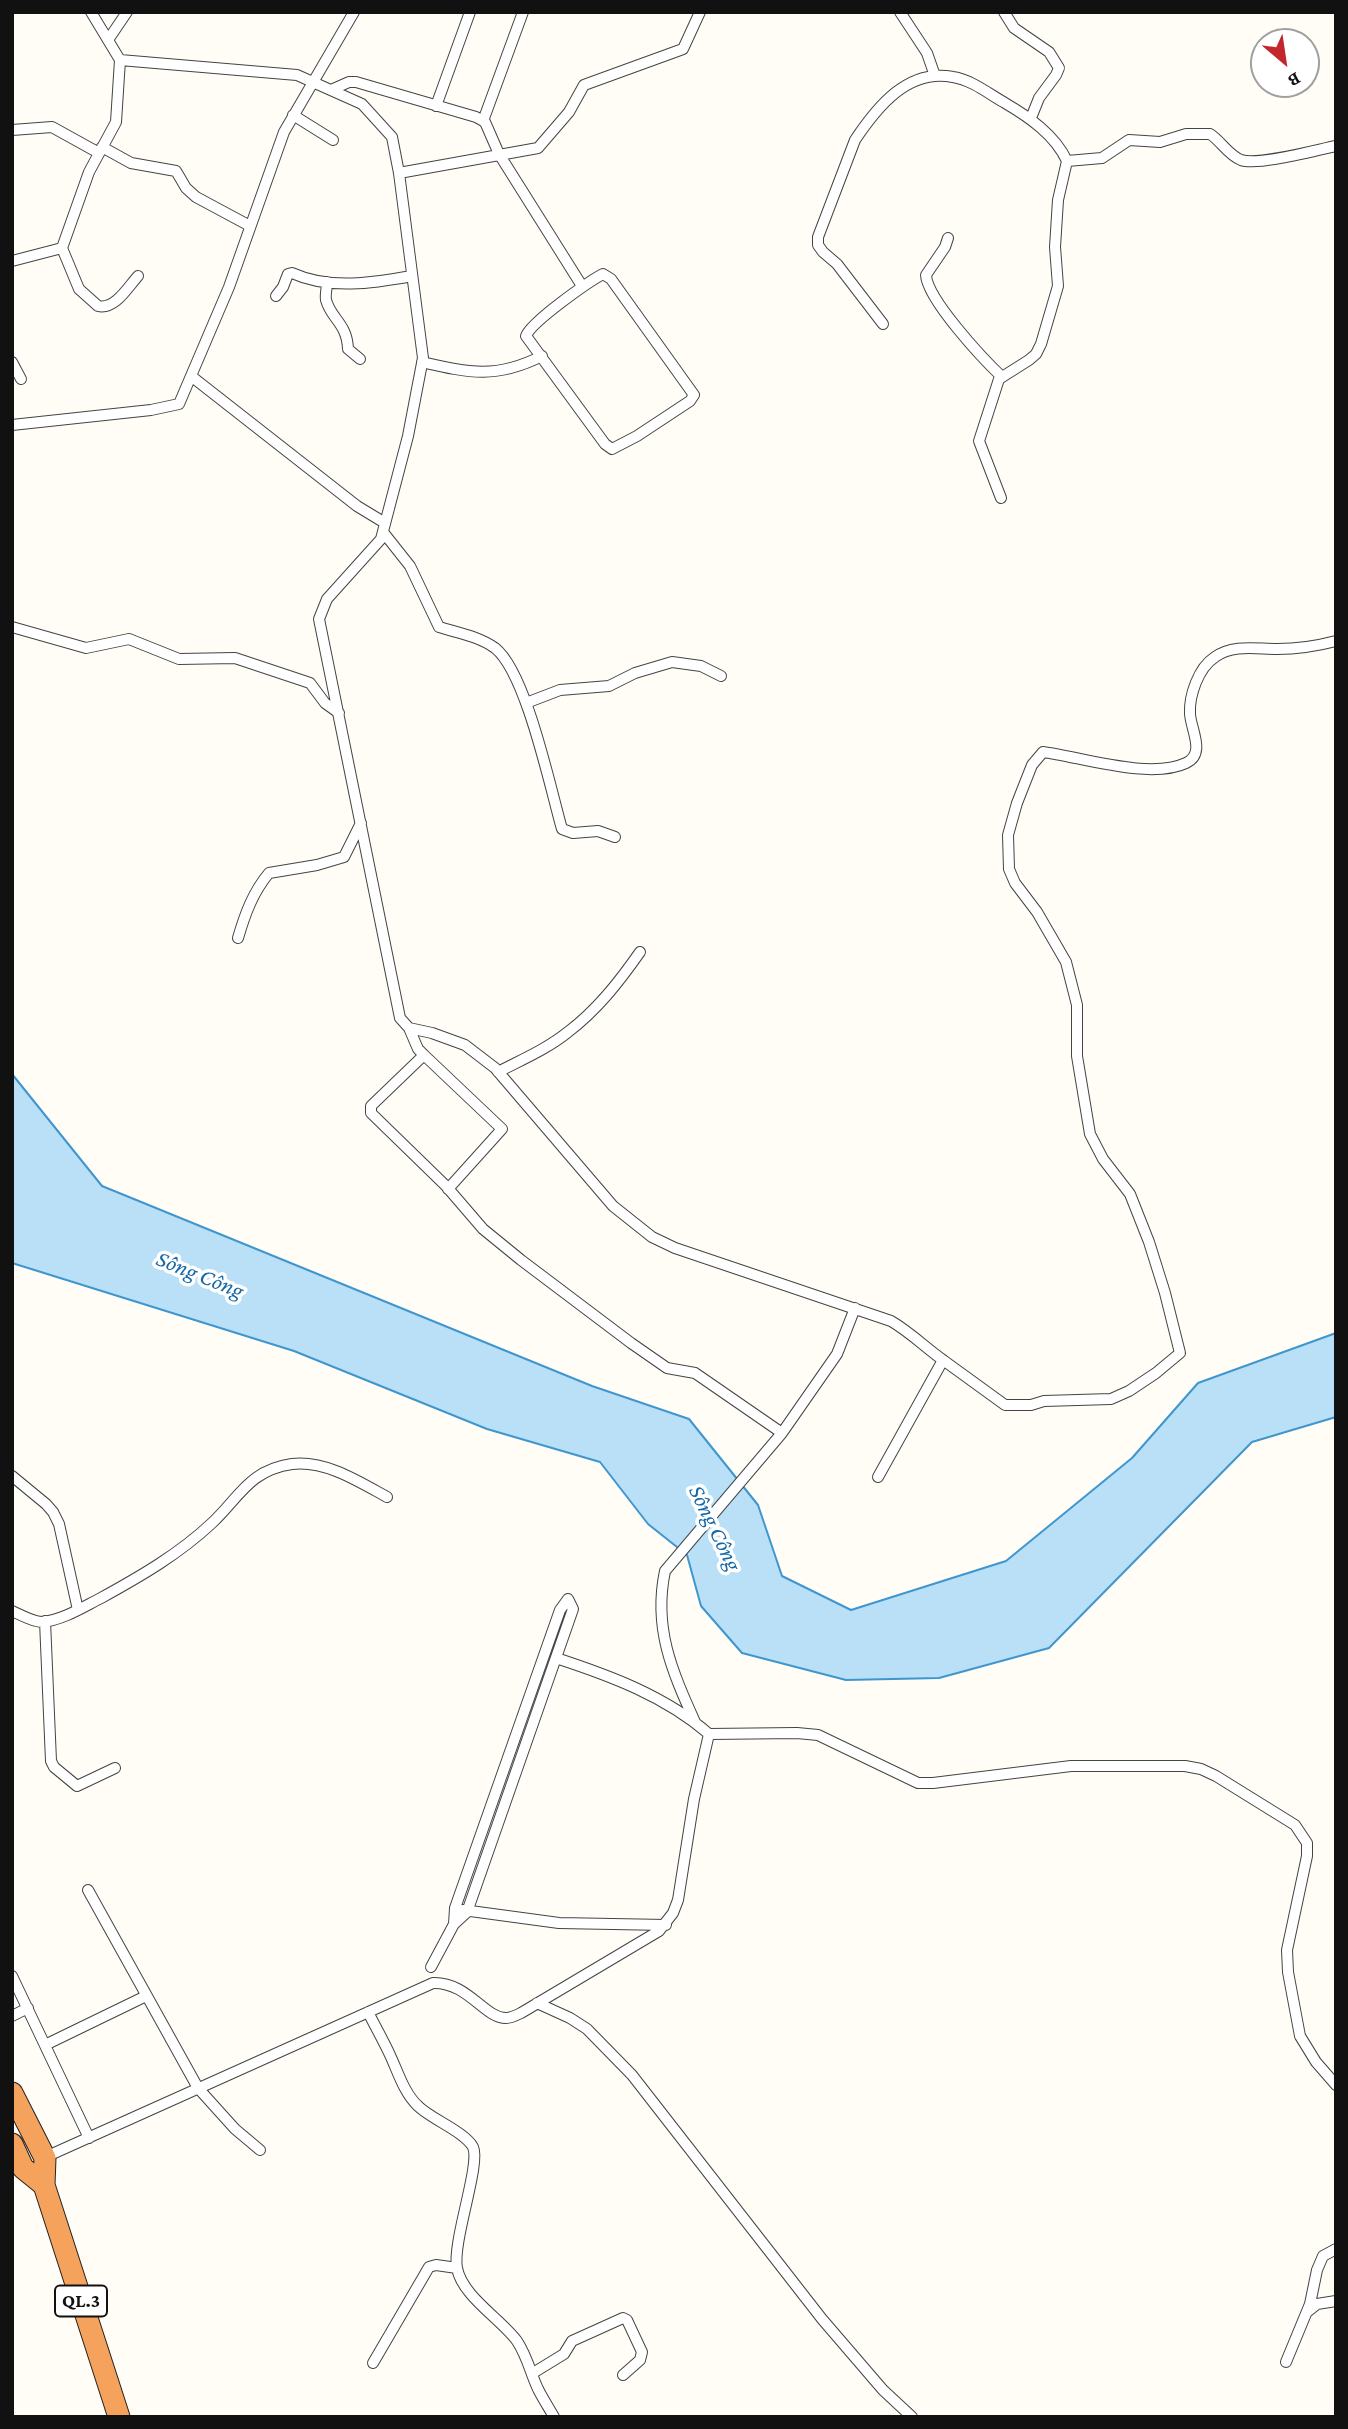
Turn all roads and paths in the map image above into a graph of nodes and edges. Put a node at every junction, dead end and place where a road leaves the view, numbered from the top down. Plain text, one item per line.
1 (91, 12) edge
2 (127, 12) edge
3 (354, 12) edge
4 (470, 12) edge
5 (523, 12) edge
6 (700, 12) edge
7 (900, 12) edge
8 (1004, 12) edge
9 (108, 40) junction
10 (120, 60) junction
11 (935, 76) junction
12 (312, 81) junction
13 (331, 90) junction
14 (436, 106) junction
15 (293, 115) junction
16 (1031, 118) junction
17 (483, 121) junction
18 (12, 130) edge
19 (333, 140) dead end
20 (1336, 146) edge
21 (101, 150) junction
22 (499, 154) junction
23 (1067, 162) junction
24 (399, 173) junction
25 (250, 226) junction
26 (948, 238) dead end
27 (62, 248) junction
28 (12, 261) edge
29 (138, 276) dead end
30 (412, 276) junction
31 (327, 282) junction
32 (582, 286) junction
33 (276, 296) dead end
34 (883, 324) dead end
35 (542, 356) junction
36 (360, 359) dead end
37 (12, 362) edge
38 (422, 362) junction
39 (191, 376) junction
40 (1002, 377) junction
41 (21, 379) dead end
42 (12, 425) edge
43 (1001, 498) dead end
44 (384, 527) junction
45 (12, 627) edge
46 (1336, 640) edge
47 (721, 676) dead end
48 (526, 703) junction
49 (339, 713) junction
50 (361, 823) junction
51 (615, 836) dead end
52 (238, 938) dead end
53 (640, 952) dead end
54 (409, 1028) junction
55 (424, 1055) junction
56 (498, 1072) junction
57 (448, 1189) junction
58 (855, 1308) junction
59 (943, 1360) junction
60 (782, 1433) junction
61 (12, 1476) edge
62 (878, 1477) dead end
63 (387, 1497) dead end
64 (78, 1610) junction
65 (12, 1611) edge
66 (45, 1621) junction
67 (556, 1658) junction
68 (695, 1722) junction
69 (709, 1734) junction
70 (115, 1768) dead end
71 (88, 1891) dead end
72 (455, 1908) junction
73 (467, 1912) junction
74 (666, 1925) junction
75 (451, 1927) junction
76 (12, 1976) edge
77 (422, 1988) junction
78 (146, 1996) junction
79 (537, 2003) junction
80 (26, 2004) junction
81 (12, 2005) edge
82 (368, 2012) junction
83 (12, 2016) edge
84 (45, 2045) junction
85 (1336, 2085) edge
86 (198, 2088) junction
87 (12, 2093) edge
88 (89, 2138) junction
89 (12, 2144) edge
90 (260, 2150) dead end
91 (45, 2158) junction
92 (23, 2168) junction
93 (44, 2185) junction
94 (1336, 2249) edge
95 (457, 2267) junction
96 (1336, 2301) edge
97 (1307, 2312) junction
98 (1286, 2362) dead end
99 (373, 2363) dead end
100 (533, 2373) junction
101 (623, 2375) dead end
102 (119, 2417) edge
103 (554, 2417) edge
104 (912, 2417) edge

1 - 9 street
2 - 9 street
3 - 12 street
4 - 14 street
5 - 17 street
6 - 22 street
7 - 11 street
8 - 16 street
9 - 10 street
10 - 12 street
10 - 21 street
11 - 16 street
11 - 34 street
12 - 13 street
12 - 15 street
13 - 14 street
13 - 24 street
14 - 17 street
15 - 19 street
15 - 25 street
16 - 23 street
17 - 22 street
18 - 21 street
20 - 23 street
21 - 25 street
21 - 27 street
22 - 24 street
22 - 32 street
23 - 40 street
24 - 30 street
25 - 39 street
26 - 40 street
27 - 28 street
27 - 29 street
30 - 31 street
30 - 38 street
31 - 33 street
31 - 36 street
32 - 35 street
32 - 35 street
35 - 38 street
37 - 41 street
38 - 44 street
39 - 42 street
39 - 44 street
40 - 43 street
44 - 48 street
44 - 49 street
45 - 49 street
46 - 59 street
47 - 48 street
48 - 51 street
49 - 50 street
50 - 52 street
50 - 54 street
53 - 56 street
54 - 55 street
54 - 56 street
55 - 57 street
55 - 57 street
56 - 58 street
57 - 60 street
58 - 59 street
58 - 60 street
59 - 62 street
60 - 68 street
61 - 64 street
63 - 64 street
64 - 66 street
65 - 66 street
66 - 70 street
67 - 68 street
67 - 72 street
67 - 73 street
68 - 69 street
69 - 74 street
69 - 85 street
71 - 78 street
72 - 73 street
72 - 75 street
73 - 74 street
73 - 75 street
74 - 79 street
75 - 77 street
76 - 80 street
77 - 79 street
77 - 82 street
78 - 84 street
78 - 86 street
79 - 104 street
80 - 81 street
80 - 83 street
80 - 84 street
82 - 86 street
82 - 95 street
84 - 88 street
86 - 88 street
86 - 90 street
87 - 91 highway, QL.3
88 - 91 street
89 - 92 highway
91 - 92 street
91 - 93 highway, QL.3
92 - 93 highway
93 - 102 highway, QL.3
94 - 97 street
95 - 99 street
95 - 100 street
96 - 97 street
97 - 98 street
100 - 101 street
100 - 103 street

